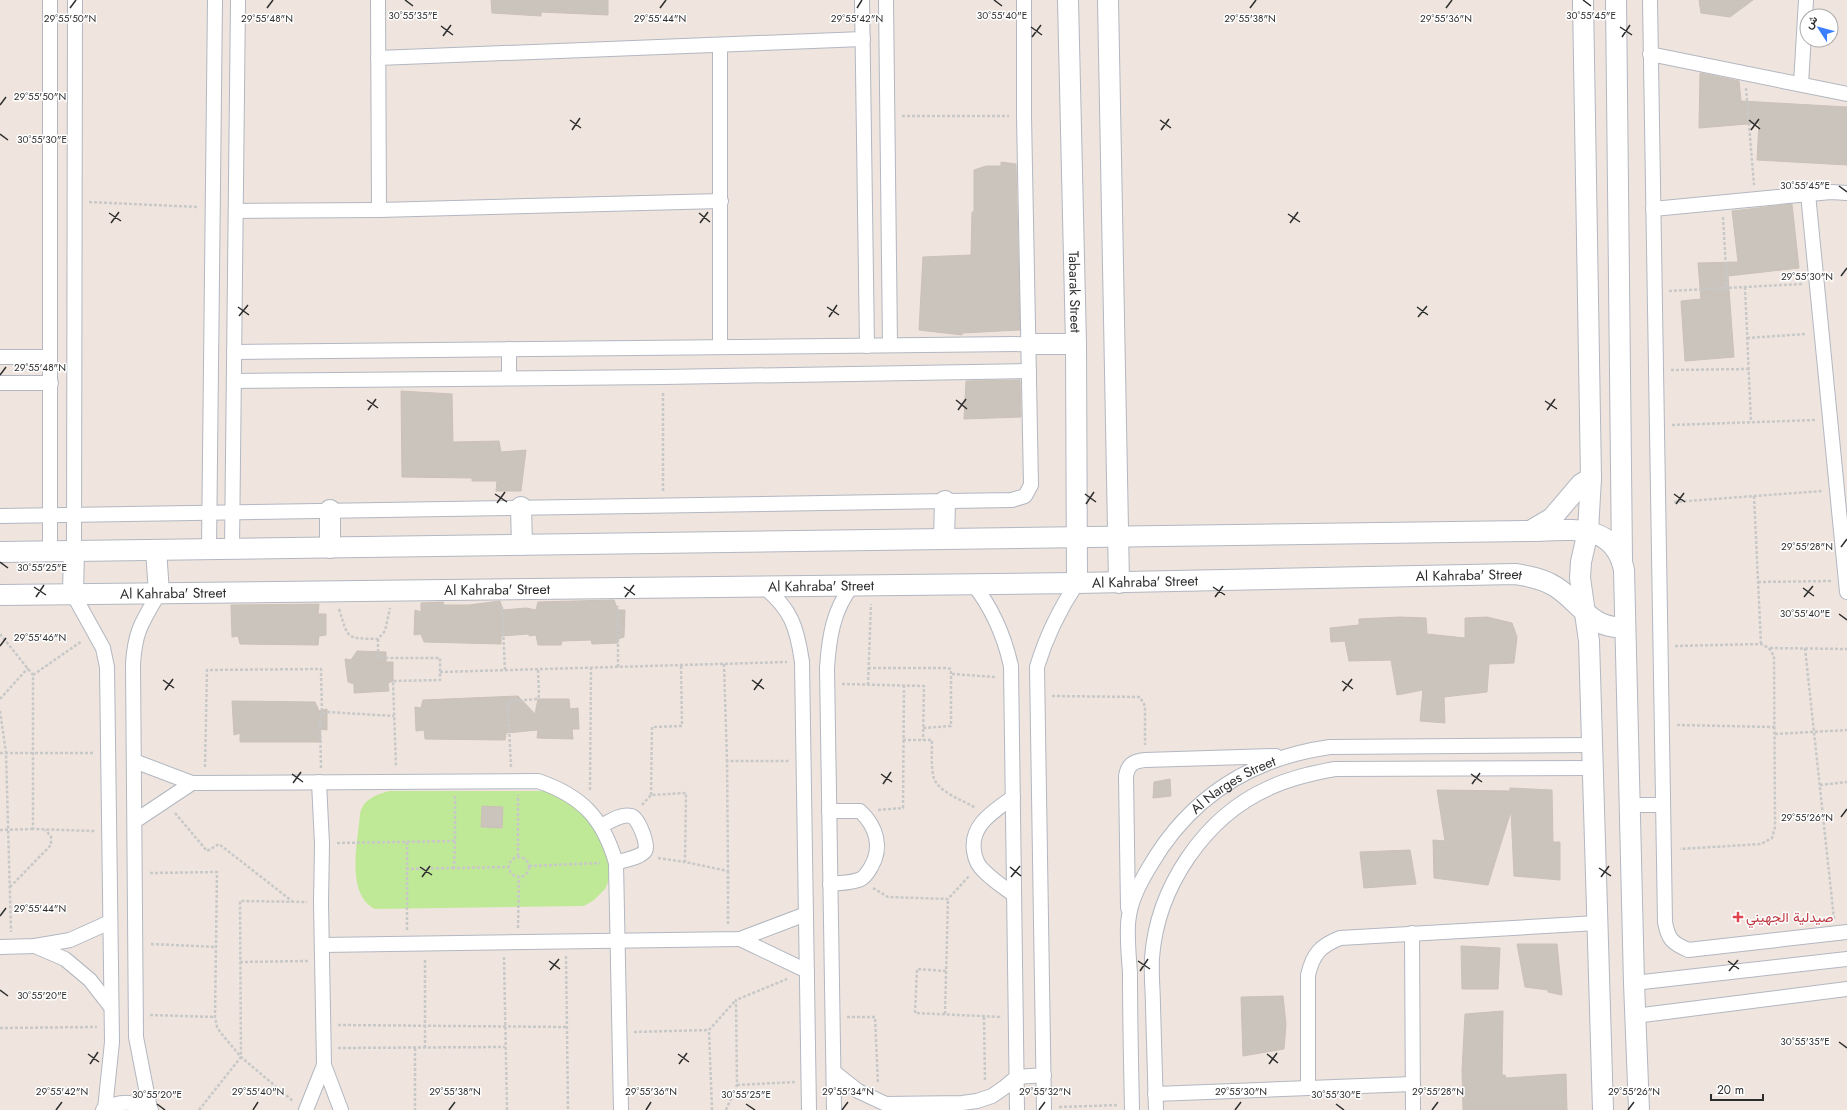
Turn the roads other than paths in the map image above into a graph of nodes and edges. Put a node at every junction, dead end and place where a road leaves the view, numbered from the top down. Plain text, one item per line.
1 (50, 0) edge
2 (75, 0) edge
3 (215, 0) edge
4 (238, 0) edge
5 (378, 0) edge
6 (862, 0) edge
7 (886, 0) edge
8 (1024, 0) edge
9 (1068, 0) edge
10 (1108, 0) edge
11 (1583, 0) edge
12 (1616, 0) edge
13 (1650, 0) edge
14 (1806, 0) edge
15 (863, 39) junction
16 (720, 45) junction
17 (1650, 54) junction
18 (378, 58) junction
19 (1801, 84) junction
20 (1847, 94) edge
21 (1847, 193) edge
22 (1808, 194) junction
23 (721, 201) junction
24 (1653, 209) junction
25 (236, 210) junction
26 (379, 210) junction
27 (212, 296) junction
28 (235, 296) junction
29 (1029, 344) junction
30 (1076, 344) junction
31 (890, 345) junction
32 (867, 346) junction
33 (720, 347) junction
34 (508, 350) junction
35 (234, 352) junction
36 (50, 357) junction
37 (0, 358) edge
38 (1029, 371) junction
39 (509, 378) junction
40 (234, 381) junction
41 (0, 383) edge
42 (50, 383) junction
43 (1591, 478) junction
44 (944, 501) junction
45 (521, 507) junction
46 (330, 510) junction
47 (210, 512) junction
48 (232, 512) junction
49 (74, 514) junction
50 (51, 515) junction
51 (0, 516) edge
52 (1529, 531) junction
53 (1588, 531) junction
54 (1119, 537) junction
55 (1077, 538) junction
56 (944, 539) junction
57 (522, 545) junction
58 (330, 548) junction
59 (209, 549) junction
60 (232, 549) junction
61 (156, 550) junction
62 (50, 551) junction
63 (74, 551) junction
64 (0, 552) edge
65 (1622, 560) junction
66 (1077, 583) junction
67 (1119, 583) junction
68 (973, 584) junction
69 (852, 586) junction
70 (1846, 586) edge
71 (764, 587) junction
72 (159, 593) junction
73 (73, 594) junction
74 (0, 595) edge
75 (1583, 611) junction
76 (1625, 627) junction
77 (1591, 745) junction
78 (1288, 755) junction
79 (134, 761) junction
80 (1592, 768) junction
81 (198, 782) junction
82 (320, 782) junction
83 (1013, 797) junction
84 (1630, 805) junction
85 (1662, 805) junction
86 (829, 811) junction
87 (135, 821) junction
88 (601, 826) junction
89 (616, 863) junction
90 (830, 884) junction
91 (1014, 895) junction
92 (806, 914) junction
93 (1129, 916) junction
94 (110, 922) junction
95 (1597, 923) junction
96 (1412, 933) junction
97 (1841, 933) edge
98 (734, 939) junction
99 (618, 941) junction
100 (322, 945) junction
101 (35, 946) junction
102 (5, 947) edge
103 (1847, 959) edge
104 (807, 971) junction
105 (1634, 983) junction
106 (1847, 990) edge
107 (111, 1007) junction
108 (1635, 1016) junction
109 (324, 1065) junction
110 (834, 1072) junction
111 (1044, 1075) junction
112 (1017, 1077) junction
113 (1413, 1084) junction
114 (1308, 1088) junction
115 (1155, 1094) junction
116 (1132, 1107) edge
117 (302, 1108) edge
118 (104, 1109) edge
119 (150, 1109) edge
120 (1044, 1109) edge
121 (341, 1110) edge
122 (621, 1110) edge
123 (809, 1110) edge
124 (834, 1110) edge
125 (1017, 1110) edge
126 (1156, 1110) edge
127 (1413, 1110) edge
128 (1603, 1110) edge
129 (1639, 1110) edge

1 - 36 street
2 - 49 street
3 - 27 street
4 - 25 street
5 - 18 street
6 - 15 street
7 - 31 street
8 - 29 street
9 - 30 street, Tabarak Street
10 - 54 street
11 - 43 street
12 - 65 street
13 - 17 street
14 - 19 street
15 - 16 street
15 - 32 street
16 - 18 street
16 - 23 street
17 - 19 street
17 - 24 street
18 - 26 street
19 - 20 street
21 - 22 street
22 - 24 street
22 - 70 street
23 - 26 street
23 - 33 street
24 - 85 street
25 - 26 street
25 - 28 street
27 - 28 street
27 - 47 street
28 - 35 street
29 - 30 street
29 - 31 street
29 - 38 street
30 - 55 street, Tabarak Street
31 - 32 street
32 - 33 street
33 - 34 street
34 - 35 street
34 - 39 street
35 - 40 street
36 - 37 street
36 - 42 street
38 - 39 street
38 - 44 street
39 - 40 street
40 - 48 street
41 - 42 street
42 - 50 street
43 - 52 street
43 - 53 street
44 - 45 street
44 - 56 street
45 - 46 street
45 - 57 street
46 - 48 street
46 - 58 street
47 - 48 street
47 - 49 street
47 - 59 street
48 - 60 street
49 - 50 street
49 - 63 street
50 - 51 street
50 - 62 street
52 - 53 street
52 - 54 street
53 - 65 street
53 - 75 street
54 - 55 street
54 - 67 street
55 - 56 street
55 - 66 street, Tabarak Street
56 - 57 street
57 - 58 street
58 - 60 street
59 - 60 street
59 - 61 street
61 - 63 street
61 - 72 street
62 - 63 street
62 - 64 street
63 - 73 street
65 - 76 street
66 - 67 street, Al Kahraba' Street
66 - 68 street, Al Kahraba' Street
66 - 111 street
67 - 75 street, Al Kahraba' Street
68 - 69 street, Al Kahraba' Street
68 - 83 street
69 - 71 street, Al Kahraba' Street
69 - 86 street
71 - 72 street, Al Kahraba' Street
71 - 92 street
72 - 73 street, Al Kahraba' Street
72 - 79 street
73 - 74 street, Al Kahraba' Street
73 - 94 street
75 - 76 street, Al Kahraba' Street
75 - 77 street
76 - 84 street
77 - 78 street, Al Narges Street
77 - 80 street
78 - 93 street, Al Narges Street
78 - 93 street
79 - 81 street
79 - 87 street
80 - 95 street
80 - 115 street, Al Narges Street
81 - 82 street
81 - 87 street
82 - 88 street
82 - 100 street
83 - 91 street
83 - 91 street
84 - 85 street
84 - 105 street
85 - 97 street
86 - 90 street
86 - 90 street
87 - 119 street
88 - 89 street
88 - 89 street
89 - 99 street
90 - 110 street
91 - 112 street
92 - 98 street
92 - 104 street
93 - 116 street, Al Narges Street
94 - 101 street
94 - 107 street
95 - 96 street
95 - 128 street
96 - 113 street
96 - 114 street
98 - 99 street
98 - 104 street
99 - 100 street
99 - 122 street
100 - 109 street
101 - 102 street
101 - 107 street
103 - 105 street
104 - 123 street
105 - 108 street
106 - 108 street
107 - 118 street
108 - 129 street
109 - 117 street
109 - 121 street
110 - 112 street
110 - 124 street
111 - 112 street
111 - 120 street
112 - 125 street
113 - 114 street
113 - 127 street
114 - 115 street
115 - 126 street, Al Narges Street
118 - 119 street

